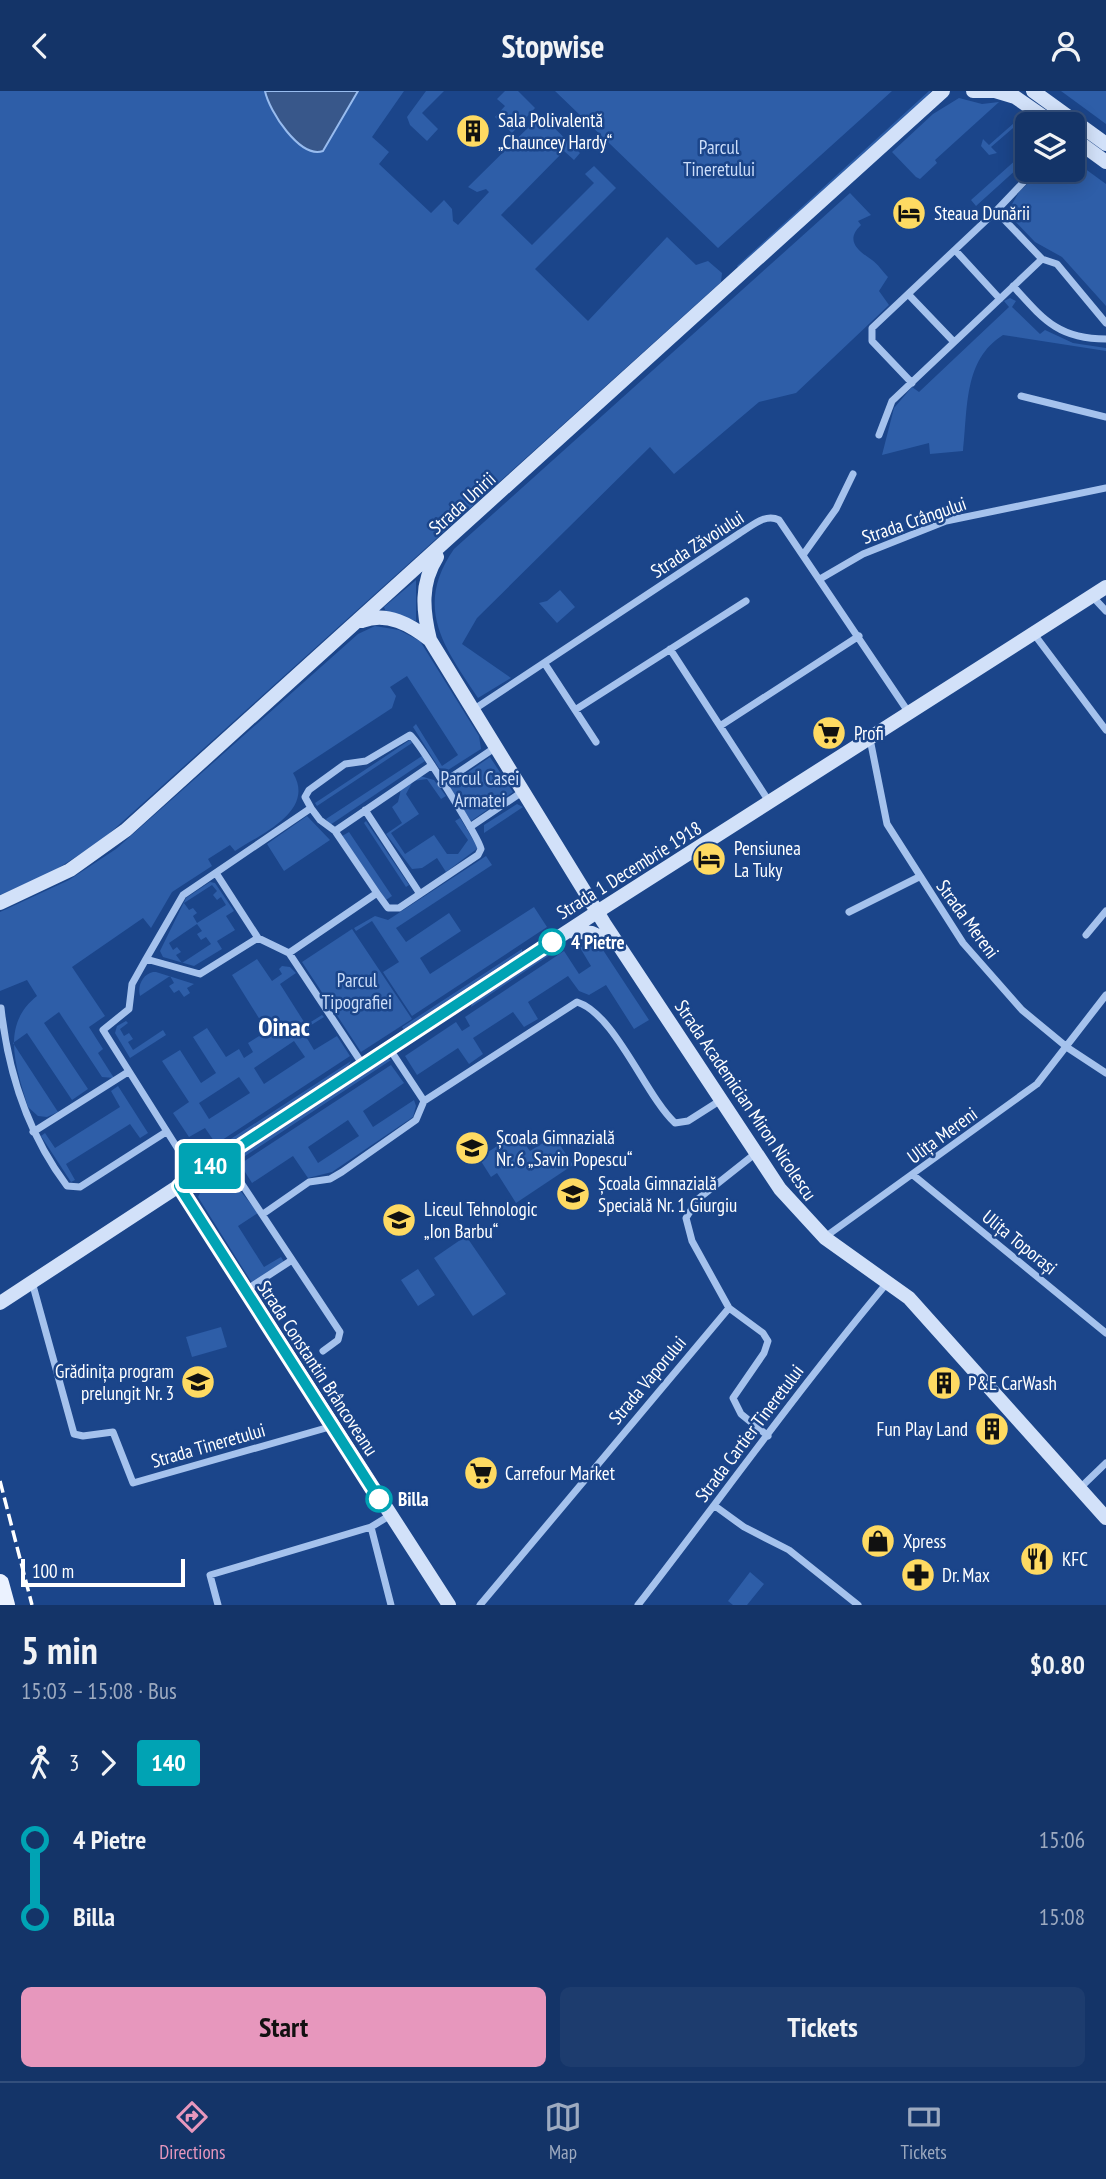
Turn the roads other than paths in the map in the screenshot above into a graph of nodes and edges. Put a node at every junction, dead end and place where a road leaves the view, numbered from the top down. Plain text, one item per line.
1 (943, 91) edge
2 (958, 91) edge
3 (973, 91) edge
4 (994, 91) edge
5 (1034, 91) edge
6 (930, 105) junction
7 (1037, 112) edge
8 (1106, 144) edge
9 (1085, 147) edge
10 (1106, 162) edge
11 (1024, 182) edge
12 (996, 211) junction
13 (955, 250) junction
14 (1042, 259) junction
15 (1013, 286) junction
16 (908, 293) junction
17 (999, 299) junction
18 (1106, 323) edge
19 (1106, 339) edge
20 (954, 342) junction
21 (912, 383) junction
22 (1021, 396) dead end
23 (1106, 417) edge
24 (879, 435) dead end
25 (853, 474) dead end
26 (1106, 488) edge
27 (453, 537) junction
28 (803, 555) junction
29 (820, 579) junction
30 (1106, 587) edge
31 (1092, 596) junction
32 (746, 601) dead end
33 (1106, 611) edge
34 (356, 624) junction
35 (1033, 633) junction
36 (859, 636) junction
37 (430, 641) junction
38 (670, 649) junction
39 (545, 664) junction
40 (575, 709) junction
41 (473, 710) junction
42 (909, 714) junction
43 (720, 726) junction
44 (1106, 730) edge
45 (870, 739) junction
46 (596, 742) dead end
47 (496, 747) junction
48 (432, 765) junction
49 (441, 784) junction
50 (522, 792) junction
51 (770, 803) junction
52 (312, 808) junction
53 (365, 810) junction
54 (470, 827) junction
55 (335, 831) junction
56 (216, 873) junction
57 (919, 877) junction
58 (377, 893) junction
59 (421, 894) junction
60 (0, 903) edge
61 (1106, 911) edge
62 (597, 912) junction
63 (849, 912) dead end
64 (568, 931) junction
65 (1086, 935) dead end
66 (258, 938) junction
67 (618, 945) junction
68 (289, 953) junction
69 (146, 959) junction
70 (1106, 995) edge
71 (1, 1008) edge
72 (390, 1048) junction
73 (1068, 1048) junction
74 (363, 1065) junction
75 (128, 1072) junction
76 (1106, 1073) edge
77 (721, 1100) junction
78 (424, 1101) junction
79 (33, 1132) junction
80 (166, 1132) junction
81 (756, 1153) junction
82 (224, 1157) junction
83 (913, 1175) junction
84 (195, 1176) junction
85 (179, 1186) junction
86 (262, 1214) junction
87 (825, 1238) junction
88 (292, 1260) junction
89 (32, 1282) junction
90 (887, 1282) junction
91 (245, 1291) junction
92 (0, 1303) edge
93 (729, 1308) junction
94 (1106, 1333) edge
95 (323, 1351) dead end
96 (332, 1426) junction
97 (768, 1436) junction
98 (1106, 1463) edge
99 (1079, 1489) junction
100 (715, 1506) junction
101 (389, 1516) junction
102 (1106, 1518) edge
103 (371, 1527) junction
104 (0, 1583) edge
105 (6, 1605) edge
106 (218, 1605) edge
107 (391, 1605) edge
108 (449, 1605) edge
109 (480, 1605) edge
110 (638, 1605) edge
111 (858, 1605) edge

1 - 6 main road, Strada Unirii
2 - 6 main road, Strada Unirii
3 - 4 main road
4 - 7 main road
5 - 8 main road
6 - 27 main road, Strada Unirii
9 - 10 main road
11 - 12 street
12 - 13 street
12 - 14 street
13 - 16 street
13 - 17 street
14 - 15 street
14 - 18 street
15 - 17 street
15 - 19 street
16 - 20 street
16 - 21 street
17 - 20 street
20 - 21 street
21 - 24 street
22 - 23 street
25 - 28 street
26 - 29 street, Strada Crângului
27 - 34 main road, Strada Unirii
27 - 37 main road, Strada Academician Miron Nicolescu
28 - 29 street, Strada Zăvoiului
28 - 39 street, Strada Zăvoiului
29 - 36 street, Strada Zăvoiului
30 - 31 main road, Strada 1 Decembrie 1918
31 - 33 street
31 - 35 main road, Strada 1 Decembrie 1918
32 - 38 street
34 - 37 main road, Strada Academician Miron Nicolescu
34 - 60 main road, Strada Unirii
35 - 42 main road, Strada 1 Decembrie 1918
35 - 44 street
36 - 42 street, Strada Zăvoiului
36 - 43 street
37 - 41 main road, Strada Academician Miron Nicolescu
38 - 40 street
38 - 43 street
39 - 40 street
39 - 41 street, Strada Zăvoiului
40 - 46 street
41 - 47 main road, Strada Academician Miron Nicolescu
42 - 45 main road, Strada 1 Decembrie 1918
43 - 51 street
45 - 51 main road, Strada 1 Decembrie 1918
45 - 57 street, Strada Mereni
47 - 49 street
47 - 50 main road, Strada Academician Miron Nicolescu
48 - 49 street
48 - 52 street
48 - 53 street
49 - 54 street
50 - 54 street
50 - 62 main road, Strada Academician Miron Nicolescu
51 - 62 main road, Strada 1 Decembrie 1918
52 - 55 street
52 - 56 street
53 - 55 street
53 - 59 street
54 - 59 street
55 - 58 street
56 - 66 street
56 - 69 street
57 - 63 street
57 - 73 street, Strada Mereni
58 - 59 street
58 - 68 street
61 - 65 street
62 - 64 main road, Strada 1 Decembrie 1918
62 - 67 main road, Strada Academician Miron Nicolescu
64 - 67 main road
64 - 72 main road, Strada 1 Decembrie 1918
66 - 68 street
66 - 69 street
67 - 77 main road, Strada Academician Miron Nicolescu
68 - 74 street
69 - 75 street
70 - 73 street, Ulița Mereni
71 - 79 street
72 - 74 main road, Strada 1 Decembrie 1918
72 - 78 street
73 - 76 street, Strada Mereni
73 - 83 street, Ulița Mereni
74 - 82 main road, Strada 1 Decembrie 1918
75 - 79 street
75 - 80 street
77 - 78 street
77 - 81 main road, Strada Academician Miron Nicolescu
78 - 86 street
79 - 80 street
80 - 84 street
81 - 87 main road, Strada Academician Miron Nicolescu
81 - 93 street
82 - 84 main road, Strada 1 Decembrie 1918
82 - 86 street
83 - 87 street, Ulița Mereni
83 - 94 street, Ulița Toporași
84 - 85 main road, Strada 1 Decembrie 1918
85 - 89 main road, Strada 1 Decembrie 1918
85 - 91 main road, Strada Constantin Brâncoveanu
86 - 88 street
87 - 90 main road, Strada Academician Miron Nicolescu
88 - 91 street
88 - 95 street
89 - 92 main road, Strada 1 Decembrie 1918
89 - 96 street, Strada Tineretului
90 - 97 street, Strada Cartier Tineretului
90 - 99 main road, Strada Academician Miron Nicolescu
91 - 96 main road, Strada Constantin Brâncoveanu
93 - 97 street
93 - 109 street, Strada Vaporului
96 - 101 main road, Strada Constantin Brâncoveanu
97 - 100 street, Strada Cartier Tineretului
98 - 99 street
99 - 102 main road, Strada Academician Miron Nicolescu
100 - 110 street, Strada Cartier Tineretului
100 - 111 street
101 - 103 street
101 - 108 main road, Strada Constantin Brâncoveanu
103 - 106 street
103 - 107 street
104 - 105 main road

